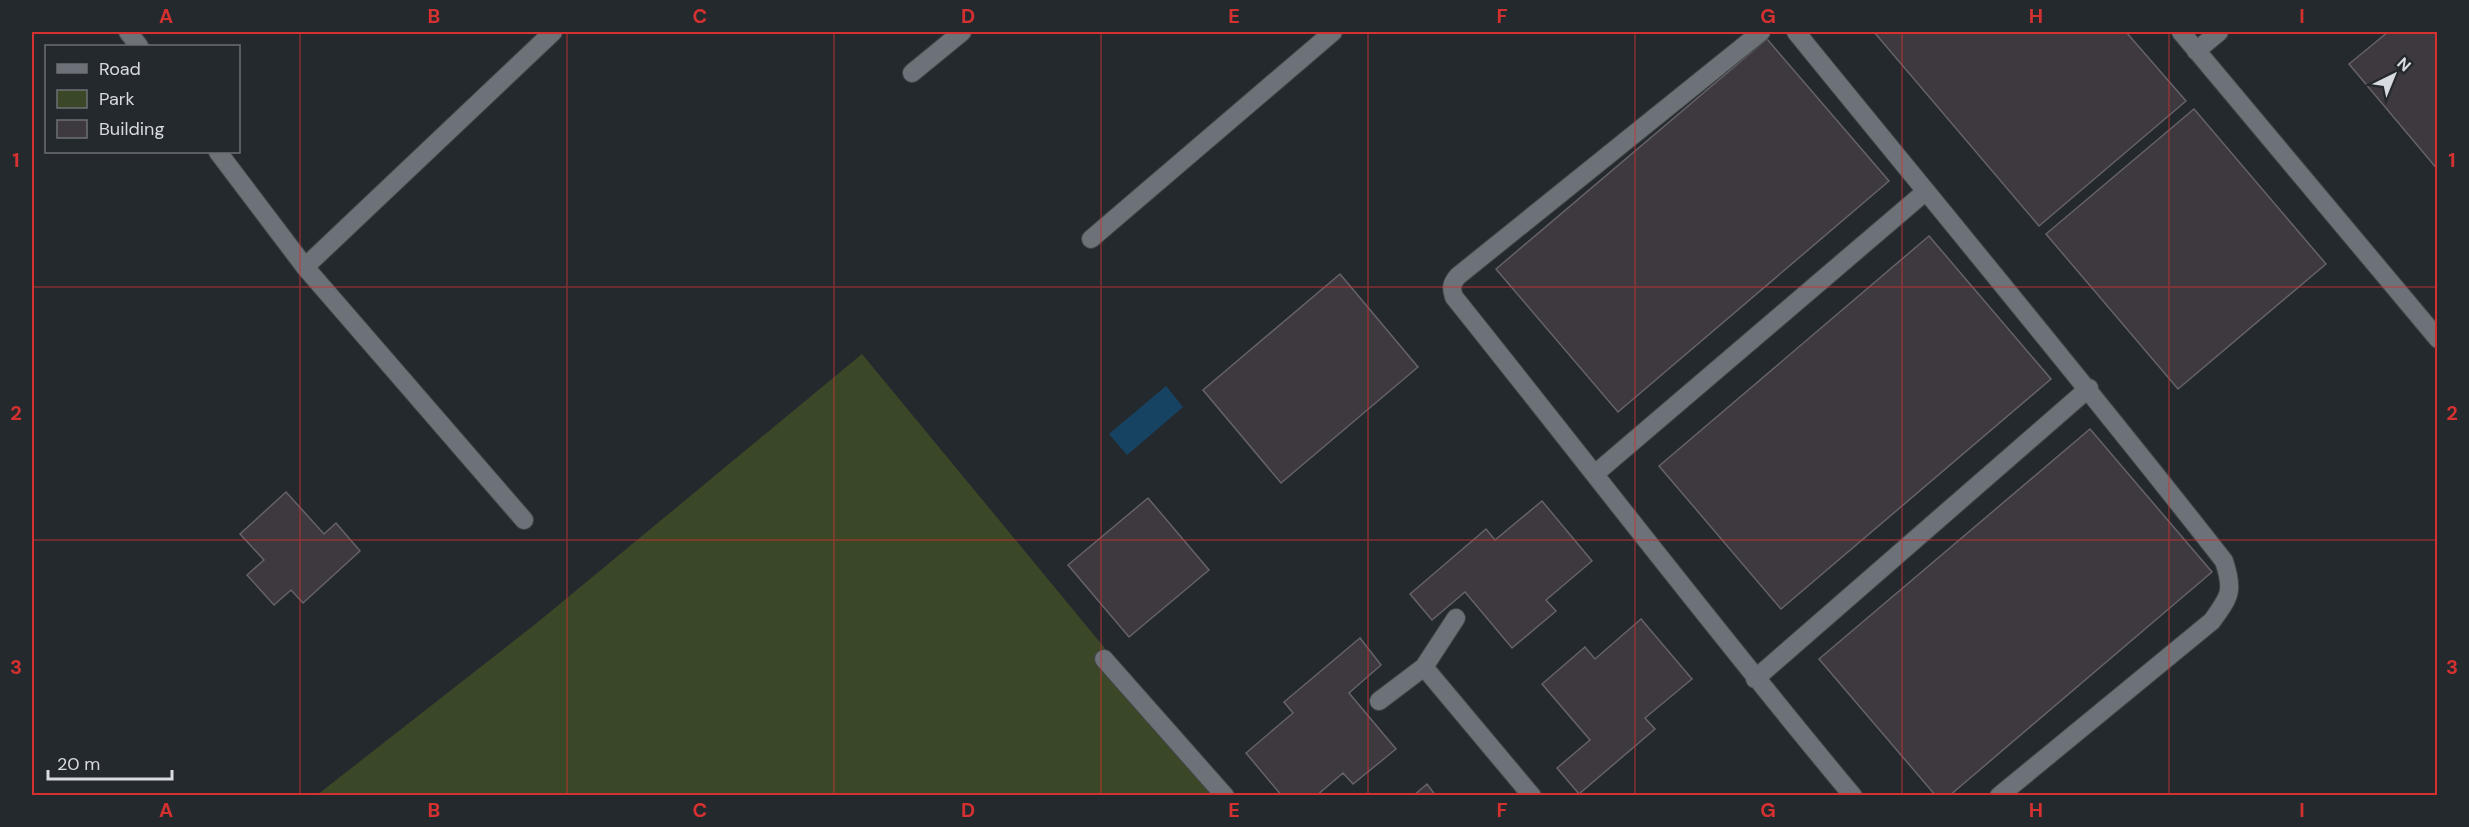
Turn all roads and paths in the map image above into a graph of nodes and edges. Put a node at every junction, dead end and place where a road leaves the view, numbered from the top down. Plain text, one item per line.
1 (128, 32) edge
2 (553, 32) edge
3 (962, 32) edge
4 (1333, 32) edge
5 (1761, 32) edge
6 (1796, 32) edge
7 (2181, 32) edge
8 (2219, 32) edge
9 (138, 45) edge
10 (2196, 51) junction
11 (912, 73) dead end
12 (219, 153) edge
13 (1925, 192) junction
14 (1091, 239) dead end
15 (305, 267) junction
16 (2438, 339) edge
17 (2089, 388) junction
18 (1596, 473) junction
19 (524, 520) dead end
20 (1456, 618) dead end
21 (1104, 659) dead end
22 (1424, 667) junction
23 (1755, 679) junction
24 (1379, 701) dead end
25 (1225, 795) edge
26 (1532, 795) edge
27 (1852, 795) edge
28 (1999, 795) edge

1 - 9 street
2 - 15 street
3 - 11 street
4 - 14 street
5 - 18 street
6 - 13 street
7 - 10 street
8 - 10 street
10 - 16 street
12 - 15 street
13 - 17 street
13 - 18 street
15 - 19 street
17 - 23 street
17 - 28 street
18 - 23 street
20 - 22 street
21 - 25 street
22 - 24 street
22 - 26 street
23 - 27 street

